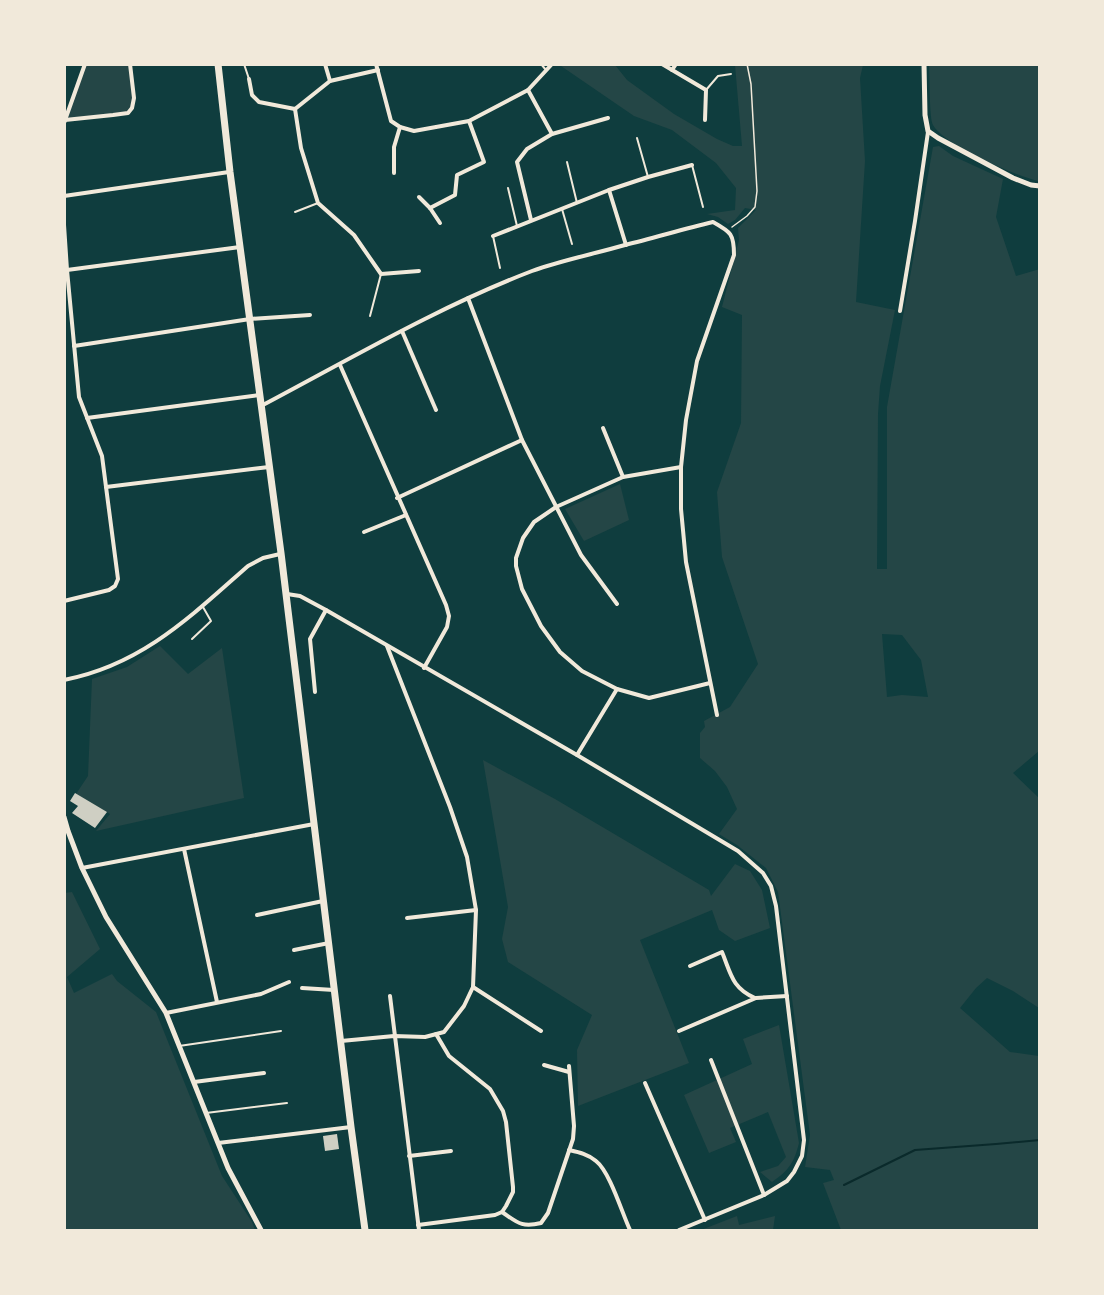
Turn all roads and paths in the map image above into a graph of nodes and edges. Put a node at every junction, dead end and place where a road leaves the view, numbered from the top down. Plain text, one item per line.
1 (86, 64) edge
2 (130, 64) edge
3 (218, 64) edge
4 (244, 64) edge
5 (325, 64) edge
6 (376, 64) edge
7 (541, 64) edge
8 (552, 64) edge
9 (662, 64) edge
10 (676, 64) edge
11 (747, 64) edge
12 (924, 64) edge
13 (378, 70) junction
14 (546, 70) junction
15 (672, 70) junction
16 (731, 74) dead end
17 (249, 79) joint
18 (330, 81) junction
19 (528, 90) junction
20 (706, 90) junction
21 (295, 109) junction
22 (608, 118) dead end
23 (705, 120) dead end
24 (469, 121) junction
25 (65, 122) edge
26 (400, 127) junction
27 (928, 131) junction
28 (552, 134) junction
29 (637, 138) dead end
30 (567, 162) dead end
31 (693, 165) joint
32 (230, 172) junction
33 (394, 173) dead end
34 (648, 177) junction
35 (1040, 186) edge
36 (508, 188) dead end
37 (609, 190) junction
38 (64, 196) edge
39 (419, 197) dead end
40 (577, 203) junction
41 (318, 204) junction
42 (703, 207) dead end
43 (430, 208) junction
44 (562, 209) junction
45 (295, 212) dead end
46 (531, 220) junction
47 (440, 224) dead end
48 (64, 225) edge
49 (517, 226) junction
50 (728, 230) junction
51 (493, 236) joint
52 (573, 244) dead end
53 (626, 245) junction
54 (240, 247) junction
55 (500, 268) dead end
56 (67, 270) junction
57 (419, 271) dead end
58 (381, 274) junction
59 (468, 298) junction
60 (900, 311) dead end
61 (310, 315) dead end
62 (370, 316) dead end
63 (250, 319) junction
64 (402, 331) junction
65 (74, 346) junction
66 (340, 365) junction
67 (259, 395) junction
68 (260, 406) junction
69 (436, 410) dead end
70 (87, 417) junction
71 (603, 428) dead end
72 (522, 440) junction
73 (269, 467) junction
74 (681, 467) junction
75 (623, 477) junction
76 (106, 487) junction
77 (397, 498) junction
78 (556, 507) junction
79 (406, 515) junction
80 (364, 532) dead end
81 (281, 553) junction
82 (286, 594) junction
83 (64, 601) edge
84 (617, 604) dead end
85 (202, 606) junction
86 (326, 610) junction
87 (192, 639) dead end
88 (387, 646) junction
89 (424, 668) junction
90 (64, 681) edge
91 (710, 683) junction
92 (617, 689) junction
93 (315, 692) dead end
94 (717, 715) dead end
95 (577, 756) junction
96 (64, 817) edge
97 (314, 824) junction
98 (184, 849) junction
99 (82, 868) junction
100 (324, 900) junction
101 (476, 910) junction
102 (257, 915) dead end
103 (407, 918) dead end
104 (329, 942) junction
105 (294, 950) dead end
106 (690, 966) dead end
107 (289, 982) dead end
108 (473, 987) junction
109 (302, 988) dead end
110 (335, 990) junction
111 (390, 996) dead end
112 (787, 996) junction
113 (756, 998) junction
114 (217, 1002) junction
115 (166, 1012) junction
116 (281, 1031) dead end
117 (541, 1031) dead end
118 (679, 1031) dead end
119 (436, 1034) junction
120 (394, 1036) junction
121 (341, 1041) junction
122 (180, 1046) junction
123 (711, 1060) dead end
124 (544, 1065) dead end
125 (264, 1072) dead end
126 (194, 1082) junction
127 (645, 1083) dead end
128 (287, 1103) dead end
129 (206, 1113) junction
130 (351, 1127) junction
131 (218, 1143) junction
132 (569, 1150) junction
133 (452, 1151) dead end
134 (409, 1156) junction
135 (764, 1195) junction
136 (502, 1212) junction
137 (705, 1220) junction
138 (418, 1228) edge
139 (261, 1230) edge
140 (365, 1230) edge
141 (630, 1230) edge
142 (679, 1230) edge

1 - 25 street
2 - 25 street
3 - 32 main road
4 - 17 lane
5 - 18 street
6 - 13 street
7 - 14 lane
8 - 14 street
9 - 15 street
10 - 15 street
11 - 50 path
12 - 27 street
13 - 18 street
13 - 26 street
14 - 19 street
15 - 20 street
16 - 20 lane
17 - 21 street
18 - 21 street
19 - 24 street
19 - 28 street
20 - 23 street
21 - 41 street
22 - 28 street
24 - 26 street
24 - 43 street
26 - 33 street
27 - 35 street
27 - 60 street
28 - 46 street
29 - 34 lane
30 - 40 lane
31 - 34 street
31 - 42 lane
32 - 38 street
32 - 54 main road
34 - 37 street
36 - 49 lane
37 - 40 street
37 - 53 street
39 - 43 street
40 - 44 street
41 - 45 lane
41 - 58 street
43 - 47 street
44 - 46 street
44 - 52 lane
46 - 49 street
48 - 56 street
49 - 51 street
50 - 53 street
50 - 74 street
51 - 55 lane
53 - 59 street
54 - 56 street
54 - 63 main road
56 - 65 street
57 - 58 street
58 - 62 lane
59 - 64 street
59 - 72 street
61 - 63 street
63 - 65 street
63 - 67 main road
64 - 66 street
64 - 69 street
65 - 70 street
66 - 68 street
66 - 77 street
67 - 68 main road
67 - 70 street
68 - 73 main road
70 - 76 street
71 - 75 street
72 - 77 street
72 - 78 street
73 - 76 street
73 - 81 main road
74 - 75 street
74 - 91 street
75 - 78 street
76 - 83 street
77 - 79 street
78 - 84 street
78 - 92 street
79 - 80 street
79 - 89 street
81 - 82 main road
81 - 85 street
82 - 86 street
82 - 97 main road
85 - 87 lane
85 - 90 street
86 - 88 street
86 - 93 street
88 - 89 street
88 - 101 street
89 - 95 street
91 - 92 street
91 - 94 street
92 - 95 street
95 - 112 street
96 - 99 street
97 - 98 street
97 - 100 main road
98 - 99 street
98 - 114 street
99 - 115 street
100 - 102 street
100 - 104 main road
101 - 103 street
101 - 108 street
104 - 105 street
104 - 110 main road
106 - 113 street
107 - 114 street
108 - 117 street
108 - 119 street
109 - 110 street
110 - 121 main road
111 - 120 street
112 - 113 street
112 - 135 street
113 - 118 street
114 - 115 street
115 - 122 street
116 - 122 lane
119 - 120 street
119 - 136 street
120 - 121 street
120 - 134 street
121 - 130 main road
122 - 126 street
123 - 135 street
124 - 132 street
125 - 126 street
126 - 129 street
127 - 137 street
128 - 129 lane
129 - 131 street
130 - 131 street
130 - 140 main road
131 - 139 street
132 - 136 street
132 - 141 street
133 - 134 street
134 - 138 street
135 - 137 street
136 - 138 street
137 - 142 street

